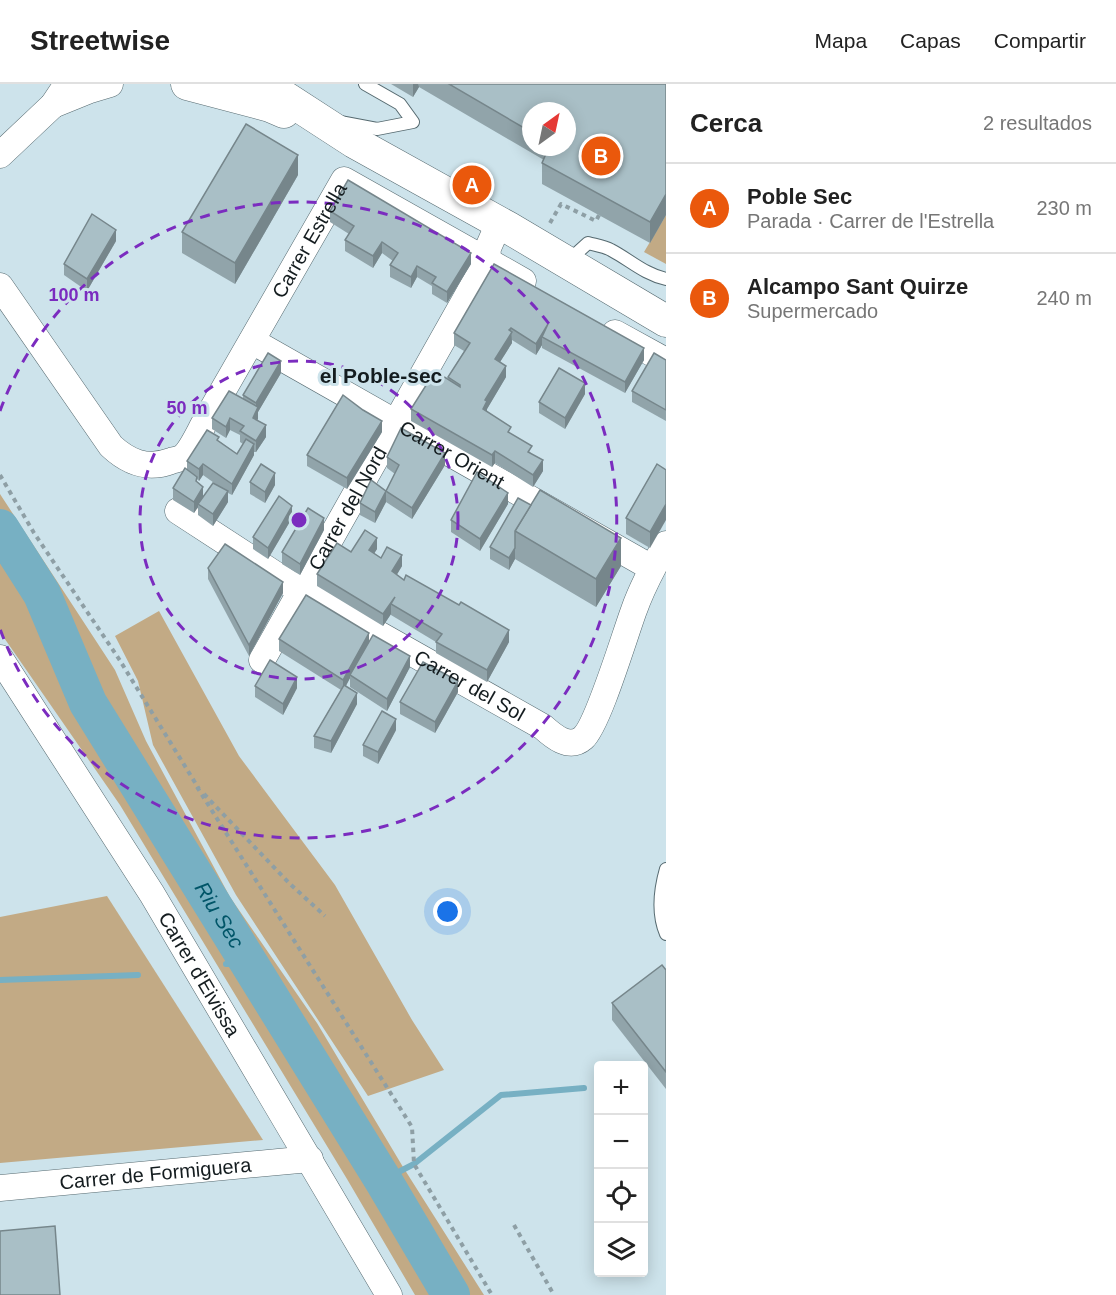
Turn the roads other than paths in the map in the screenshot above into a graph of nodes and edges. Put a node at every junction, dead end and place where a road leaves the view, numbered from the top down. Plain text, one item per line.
1 (68, 84) edge
2 (110, 84) edge
3 (187, 84) edge
4 (261, 84) edge
5 (365, 84) edge
6 (52, 105) junction
7 (317, 118) junction
8 (354, 142) junction
9 (0, 155) edge
10 (509, 228) junction
11 (487, 261) junction
12 (566, 262) junction
13 (666, 279) edge
14 (0, 286) edge
15 (547, 295) edge
16 (630, 299) junction
17 (666, 312) edge
18 (666, 321) edge
19 (596, 322) edge
20 (252, 341) junction
21 (666, 361) edge
22 (396, 422) junction
23 (177, 511) dead end
24 (666, 544) edge
25 (652, 568) junction
26 (302, 591) junction
27 (0, 658) edge
28 (262, 660) dead end
29 (666, 871) edge
30 (666, 934) edge
31 (310, 1159) junction
32 (0, 1188) edge
33 (389, 1295) edge

1 - 6 street
2 - 6 street
3 - 8 street
4 - 7 street
5 - 7 lane
6 - 9 street
7 - 8 street
8 - 10 street
10 - 11 street
10 - 12 street
11 - 15 street, Carrer Estrella
11 - 20 street, Carrer Estrella
11 - 22 street, Carrer del Nord
12 - 13 lane
12 - 16 street
14 - 20 street
16 - 17 street
16 - 18 street
19 - 21 street
20 - 22 street, Carrer Orient
22 - 25 street, Carrer Orient
22 - 26 street, Carrer del Nord
23 - 26 street, Carrer del Sol
24 - 25 street, Carrer del Sol
25 - 26 street, Carrer del Sol
26 - 28 street, Carrer del Nord
27 - 31 street, Carrer d'Eivissa
29 - 30 lane
31 - 32 street, Carrer de Formiguera
31 - 33 street, Carrer d'Eivissa

